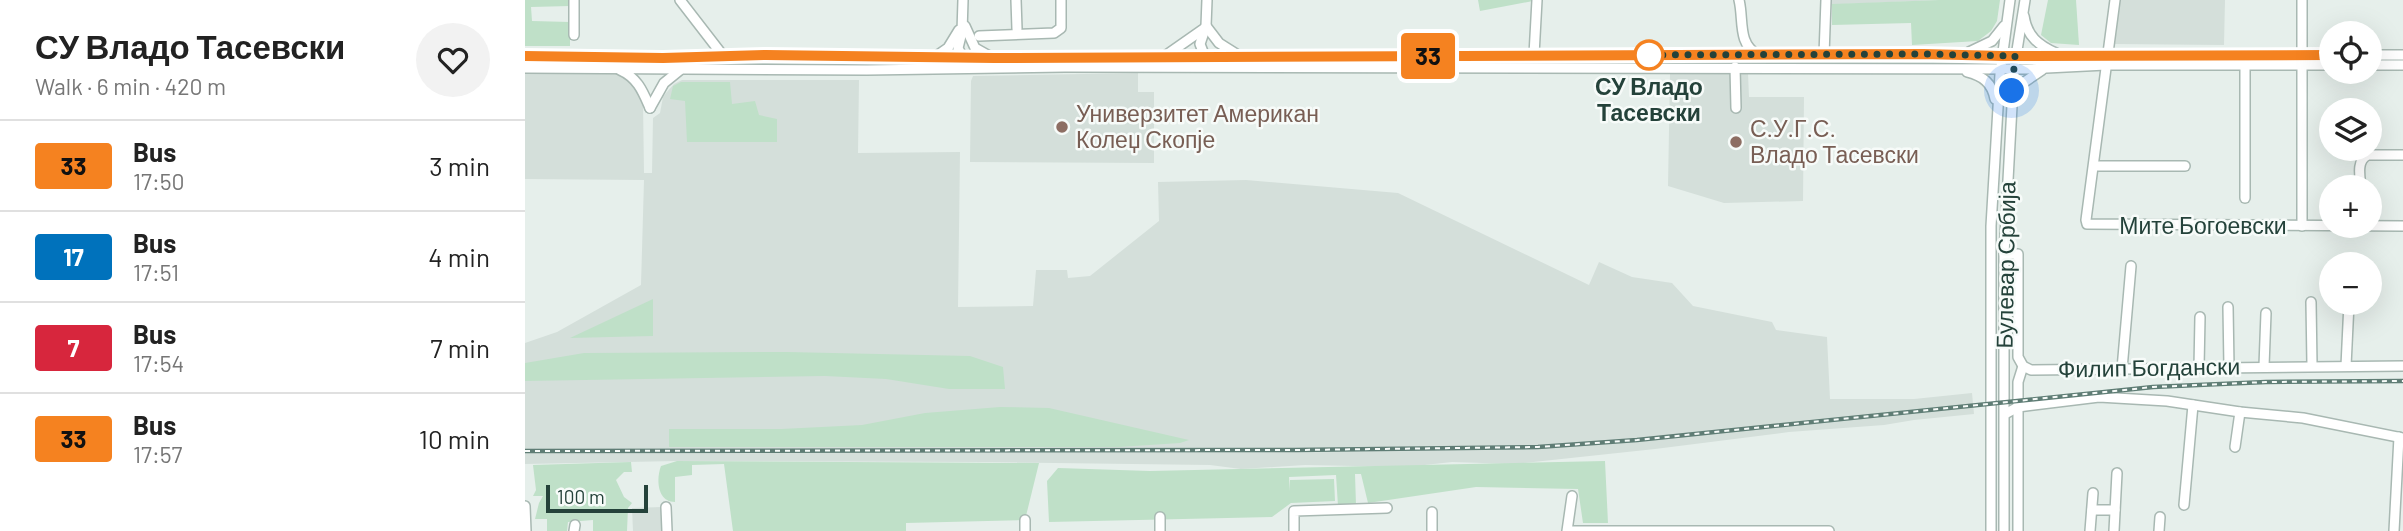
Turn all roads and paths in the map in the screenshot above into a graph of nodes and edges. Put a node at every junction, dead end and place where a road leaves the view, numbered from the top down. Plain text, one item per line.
1 (574, 0) edge
2 (680, 0) edge
3 (963, 0) edge
4 (1016, 0) edge
5 (1061, 0) edge
6 (1207, 0) edge
7 (1537, 0) edge
8 (1739, 0) edge
9 (1826, 0) edge
10 (2010, 0) edge
11 (2115, 0) edge
12 (2302, 0) edge
13 (2024, 4) edge
14 (963, 21) junction
15 (2005, 25) junction
16 (1206, 26) junction
17 (1017, 29) dead end
18 (1742, 33) junction
19 (574, 35) dead end
20 (979, 36) dead end
21 (721, 53) junction
22 (2107, 54) junction
23 (1534, 55) junction
24 (1727, 55) junction
25 (1758, 55) junction
26 (1824, 55) junction
27 (1954, 55) junction
28 (2061, 55) junction
29 (2382, 55) edge
30 (2403, 55) edge
31 (525, 56) edge
32 (1164, 56) junction
33 (1239, 56) junction
34 (2002, 56) junction
35 (2015, 56) junction
36 (935, 57) junction
37 (1205, 57) junction
38 (2319, 57) edge
39 (963, 58) junction
40 (994, 58) junction
41 (2302, 60) junction
42 (2319, 63) edge
43 (2106, 65) junction
44 (2245, 65) junction
45 (2382, 65) edge
46 (2403, 65) edge
47 (2089, 66) junction
48 (1735, 67) junction
49 (525, 68) edge
50 (614, 68) junction
51 (1205, 68) junction
52 (1952, 68) junction
53 (2000, 68) junction
54 (2044, 68) junction
55 (680, 69) junction
56 (964, 69) junction
57 (2014, 69) junction
58 (2104, 80) junction
59 (1997, 107) junction
60 (1736, 108) dead end
61 (2011, 108) junction
62 (2403, 155) edge
63 (2094, 166) junction
64 (2185, 166) dead end
65 (2361, 175) edge
66 (2245, 198) dead end
67 (2302, 226) junction
68 (2319, 226) edge
69 (2382, 226) edge
70 (2403, 226) edge
71 (2004, 254) junction
72 (2131, 266) dead end
73 (2311, 302) dead end
74 (2228, 307) dead end
75 (2266, 313) dead end
76 (2348, 315) edge
77 (2200, 317) dead end
78 (2312, 365) junction
79 (2023, 366) junction
80 (2264, 366) junction
81 (2346, 366) junction
82 (2403, 366) edge
83 (2229, 367) junction
84 (2199, 368) junction
85 (2122, 369) junction
86 (2193, 405) junction
87 (2018, 407) junction
88 (2240, 412) junction
89 (2005, 414) junction
90 (2401, 438) edge
91 (2235, 447) dead end
92 (2117, 473) dead end
93 (2093, 494) dead end
94 (1571, 496) dead end
95 (2184, 505) dead end
96 (525, 506) edge
97 (666, 507) dead end
98 (1387, 508) dead end
99 (2092, 510) junction
100 (2115, 510) junction
101 (1432, 512) dead end
102 (1160, 517) dead end
103 (2161, 517) dead end
104 (1025, 520) dead end
105 (526, 531) edge
106 (667, 531) edge
107 (1025, 531) edge
108 (1160, 531) edge
109 (1294, 531) edge
110 (1432, 531) edge
111 (1567, 531) edge
112 (1702, 531) edge
113 (1829, 531) edge
114 (1991, 531) edge
115 (2004, 531) edge
116 (2018, 531) edge
117 (2089, 531) edge
118 (2114, 531) edge
119 (2159, 531) edge
120 (2394, 531) edge

1 - 19 street
2 - 21 street
3 - 14 street
4 - 17 street
5 - 20 street
6 - 16 street
7 - 23 street
8 - 18 street
9 - 26 street
10 - 15 street, Булевар Србија
11 - 22 street
12 - 41 street
13 - 28 street
13 - 35 street, Булевар Србија
14 - 36 street
14 - 39 street
14 - 40 street
15 - 27 street
15 - 34 street, Булевар Србија
16 - 32 street
16 - 33 street
16 - 37 street
18 - 24 street
18 - 25 street
21 - 31 street
21 - 36 street
22 - 28 street
22 - 41 street
22 - 43 street
23 - 24 street
23 - 33 street
24 - 25 street
25 - 26 street
26 - 27 street
27 - 34 street
28 - 35 street
29 - 30 street
32 - 37 street
32 - 40 street
33 - 37 street
34 - 35 street
34 - 53 street, Булевар Србија
35 - 57 street, Булевар Србија
36 - 39 street
37 - 51 street
38 - 41 street
39 - 40 street
39 - 56 street
41 - 42 street
41 - 44 street
41 - 67 street
43 - 44 street
43 - 47 street
43 - 58 street
44 - 66 street
45 - 46 street
47 - 54 street
47 - 58 street
48 - 51 street
48 - 52 street
48 - 60 street
49 - 50 street
50 - 55 street
50 - 55 street
51 - 56 street
52 - 53 street
52 - 59 street
53 - 57 street
53 - 59 street, Булевар Србија
54 - 57 street
54 - 61 street
55 - 56 street
57 - 61 street, Булевар Србија
58 - 63 street
59 - 114 street, Булевар Србија
61 - 71 street, Булевар Србија
62 - 65 street
63 - 64 street
63 - 67 street, Мите Богоевски
67 - 68 street, Мите Богоевски
69 - 70 street, Мите Богоевски
71 - 79 street
71 - 89 street, Булевар Србија
72 - 85 street
73 - 78 street
74 - 83 street
75 - 80 street
76 - 81 street
77 - 84 street
78 - 80 street, Филип Богдански
78 - 81 street, Филип Богдански
79 - 85 street, Филип Богдански
79 - 87 street
80 - 83 street, Филип Богдански
81 - 82 street, Филип Богдански
83 - 84 street, Филип Богдански
84 - 85 street, Филип Богдански
86 - 87 street
86 - 88 street
86 - 95 street
87 - 89 street
87 - 116 street
88 - 90 street
88 - 91 street
89 - 115 street, Булевар Србија
90 - 120 street
92 - 100 street
93 - 99 street
94 - 111 street
96 - 105 street
97 - 106 street
98 - 109 street
99 - 100 street
99 - 117 street
100 - 118 street
101 - 110 street
102 - 108 street
103 - 119 street
104 - 107 street
111 - 112 street
112 - 113 street

